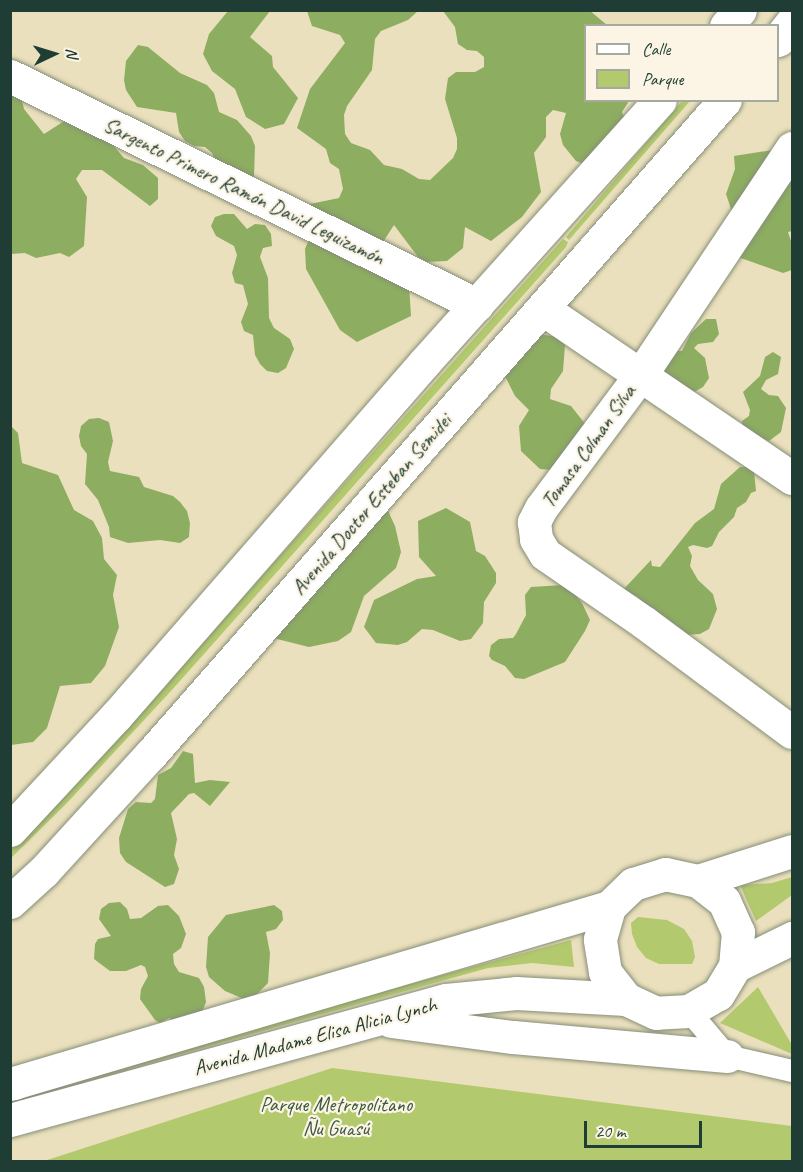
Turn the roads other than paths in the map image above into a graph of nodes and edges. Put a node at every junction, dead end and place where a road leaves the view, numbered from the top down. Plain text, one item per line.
1 (740, 10) edge
2 (792, 22) edge
3 (728, 24) edge
4 (779, 38) edge
5 (10, 76) edge
6 (658, 102) edge
7 (722, 102) edge
8 (792, 148) edge
9 (477, 305) junction
10 (543, 309) junction
11 (641, 374) junction
12 (792, 478) edge
13 (792, 732) edge
14 (10, 830) edge
15 (792, 851) edge
16 (698, 881) junction
17 (10, 902) edge
18 (609, 907) junction
19 (792, 938) edge
20 (735, 966) junction
21 (626, 999) junction
22 (689, 1011) junction
23 (375, 1019) junction
24 (727, 1056) junction
25 (792, 1071) edge
26 (12, 1083) edge
27 (10, 1120) edge

1 - 3 main road
2 - 4 main road
5 - 9 main road, Sargento Primero Ramón David Leguizamón
6 - 9 main road
7 - 10 main road, Avenida Doctor Esteban Semidei
8 - 11 main road, Tomasa Colman Silva
9 - 14 main road
10 - 11 main road
10 - 17 main road, Avenida Doctor Esteban Semidei
11 - 12 main road
11 - 13 main road, Tomasa Colman Silva
15 - 16 main road, Avenida Madame Elisa Alicia Lynch
16 - 18 main road, Avenida Madame Elisa Alicia Lynch
16 - 20 main road, Avenida Madame Elisa Alicia Lynch
18 - 21 main road, Avenida Madame Elisa Alicia Lynch
18 - 26 main road, Avenida Madame Elisa Alicia Lynch
19 - 20 main road
20 - 22 main road, Avenida Madame Elisa Alicia Lynch
21 - 22 main road, Avenida Madame Elisa Alicia Lynch
21 - 23 main road, Avenida Madame Elisa Alicia Lynch
22 - 24 lane
23 - 24 main road
23 - 27 main road, Avenida Madame Elisa Alicia Lynch
24 - 25 lane

